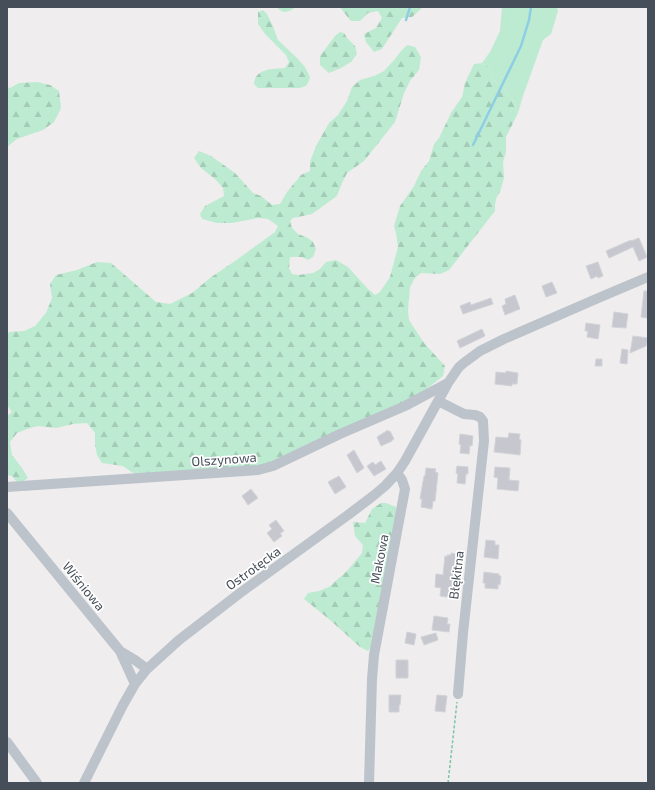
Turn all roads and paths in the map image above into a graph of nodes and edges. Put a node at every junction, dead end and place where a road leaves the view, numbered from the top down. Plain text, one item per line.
1 (648, 277) edge
2 (448, 383) junction
3 (438, 401) junction
4 (397, 473) junction
5 (7, 487) edge
6 (7, 513) edge
7 (120, 651) junction
8 (146, 669) junction
9 (135, 684) junction
10 (458, 694) joint
11 (7, 742) edge
12 (37, 783) edge
13 (84, 783) edge
14 (369, 783) edge
15 (448, 783) edge

1 - 2 street, Ostrołęcka
2 - 3 street, Ostrołęcka
2 - 5 street, Olszynowa
3 - 4 street, Ostrołęcka
3 - 10 street, Błękitna
4 - 8 street, Ostrołęcka
4 - 14 street, Makowa
6 - 7 street, Wiśniowa
7 - 8 street, Wiśniowa
7 - 9 street
8 - 9 street, Ostrołęcka
9 - 13 street, Ostrołęcka
10 - 15 path
11 - 12 street

